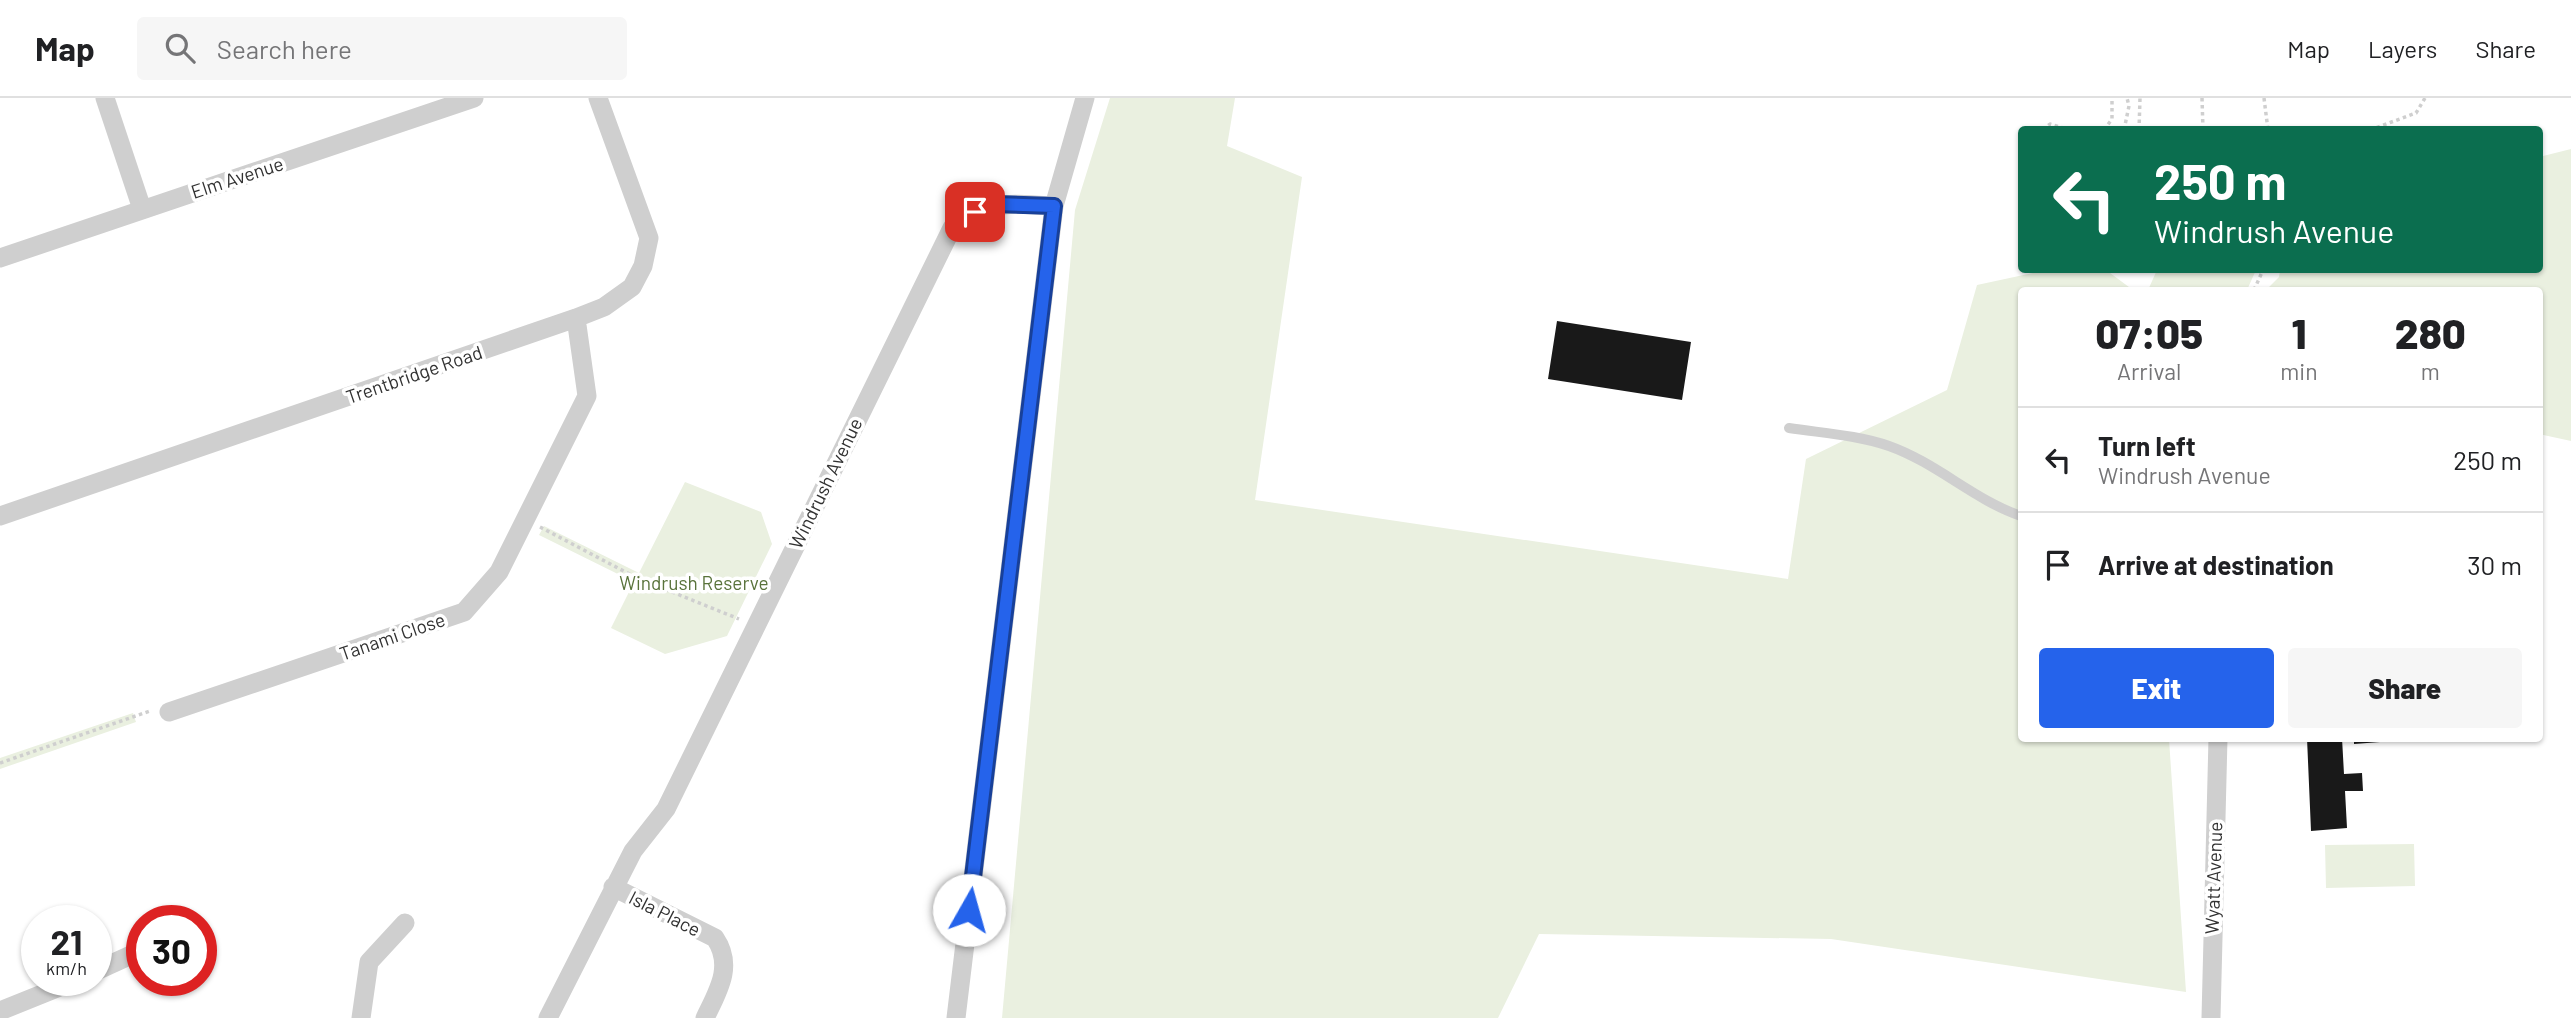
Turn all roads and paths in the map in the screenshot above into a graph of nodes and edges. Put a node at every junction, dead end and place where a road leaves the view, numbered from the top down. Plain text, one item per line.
1 (105, 98) edge
2 (474, 98) edge
3 (598, 98) edge
4 (1085, 98) edge
5 (2112, 98) edge
6 (2127, 98) edge
7 (2140, 98) edge
8 (2202, 98) edge
9 (2264, 98) edge
10 (2425, 98) edge
11 (2107, 126) edge
12 (2125, 126) edge
13 (2139, 126) edge
14 (2203, 126) edge
15 (2268, 126) edge
16 (2381, 126) edge
17 (1054, 206) junction
18 (142, 209) junction
19 (0, 258) edge
20 (576, 318) junction
21 (1789, 428) dead end
22 (2018, 515) edge
23 (0, 516) edge
24 (526, 519) junction
25 (754, 625) junction
26 (169, 712) joint
27 (2218, 742) edge
28 (0, 763) edge
29 (614, 887) junction
30 (405, 923) dead end
31 (37, 996) edge
32 (0, 1011) edge
33 (361, 1018) edge
34 (548, 1018) edge
35 (705, 1018) edge
36 (956, 1018) edge
37 (2211, 1018) edge

1 - 18 street
2 - 18 street, Elm Avenue
3 - 20 street, Trentbridge Road
4 - 17 street
5 - 11 path
6 - 12 path
7 - 13 path
8 - 14 path
9 - 15 path
10 - 16 path
17 - 25 street, Windrush Avenue
17 - 36 street
18 - 19 street, Elm Avenue
20 - 23 street, Trentbridge Road
20 - 24 street, Tanami Close
21 - 22 lane
24 - 25 path
24 - 26 street, Tanami Close
25 - 29 street, Windrush Avenue
26 - 28 path
27 - 37 street, Wyatt Avenue
29 - 34 street, Windrush Avenue
29 - 35 street, Isla Place
30 - 33 street
31 - 32 street

